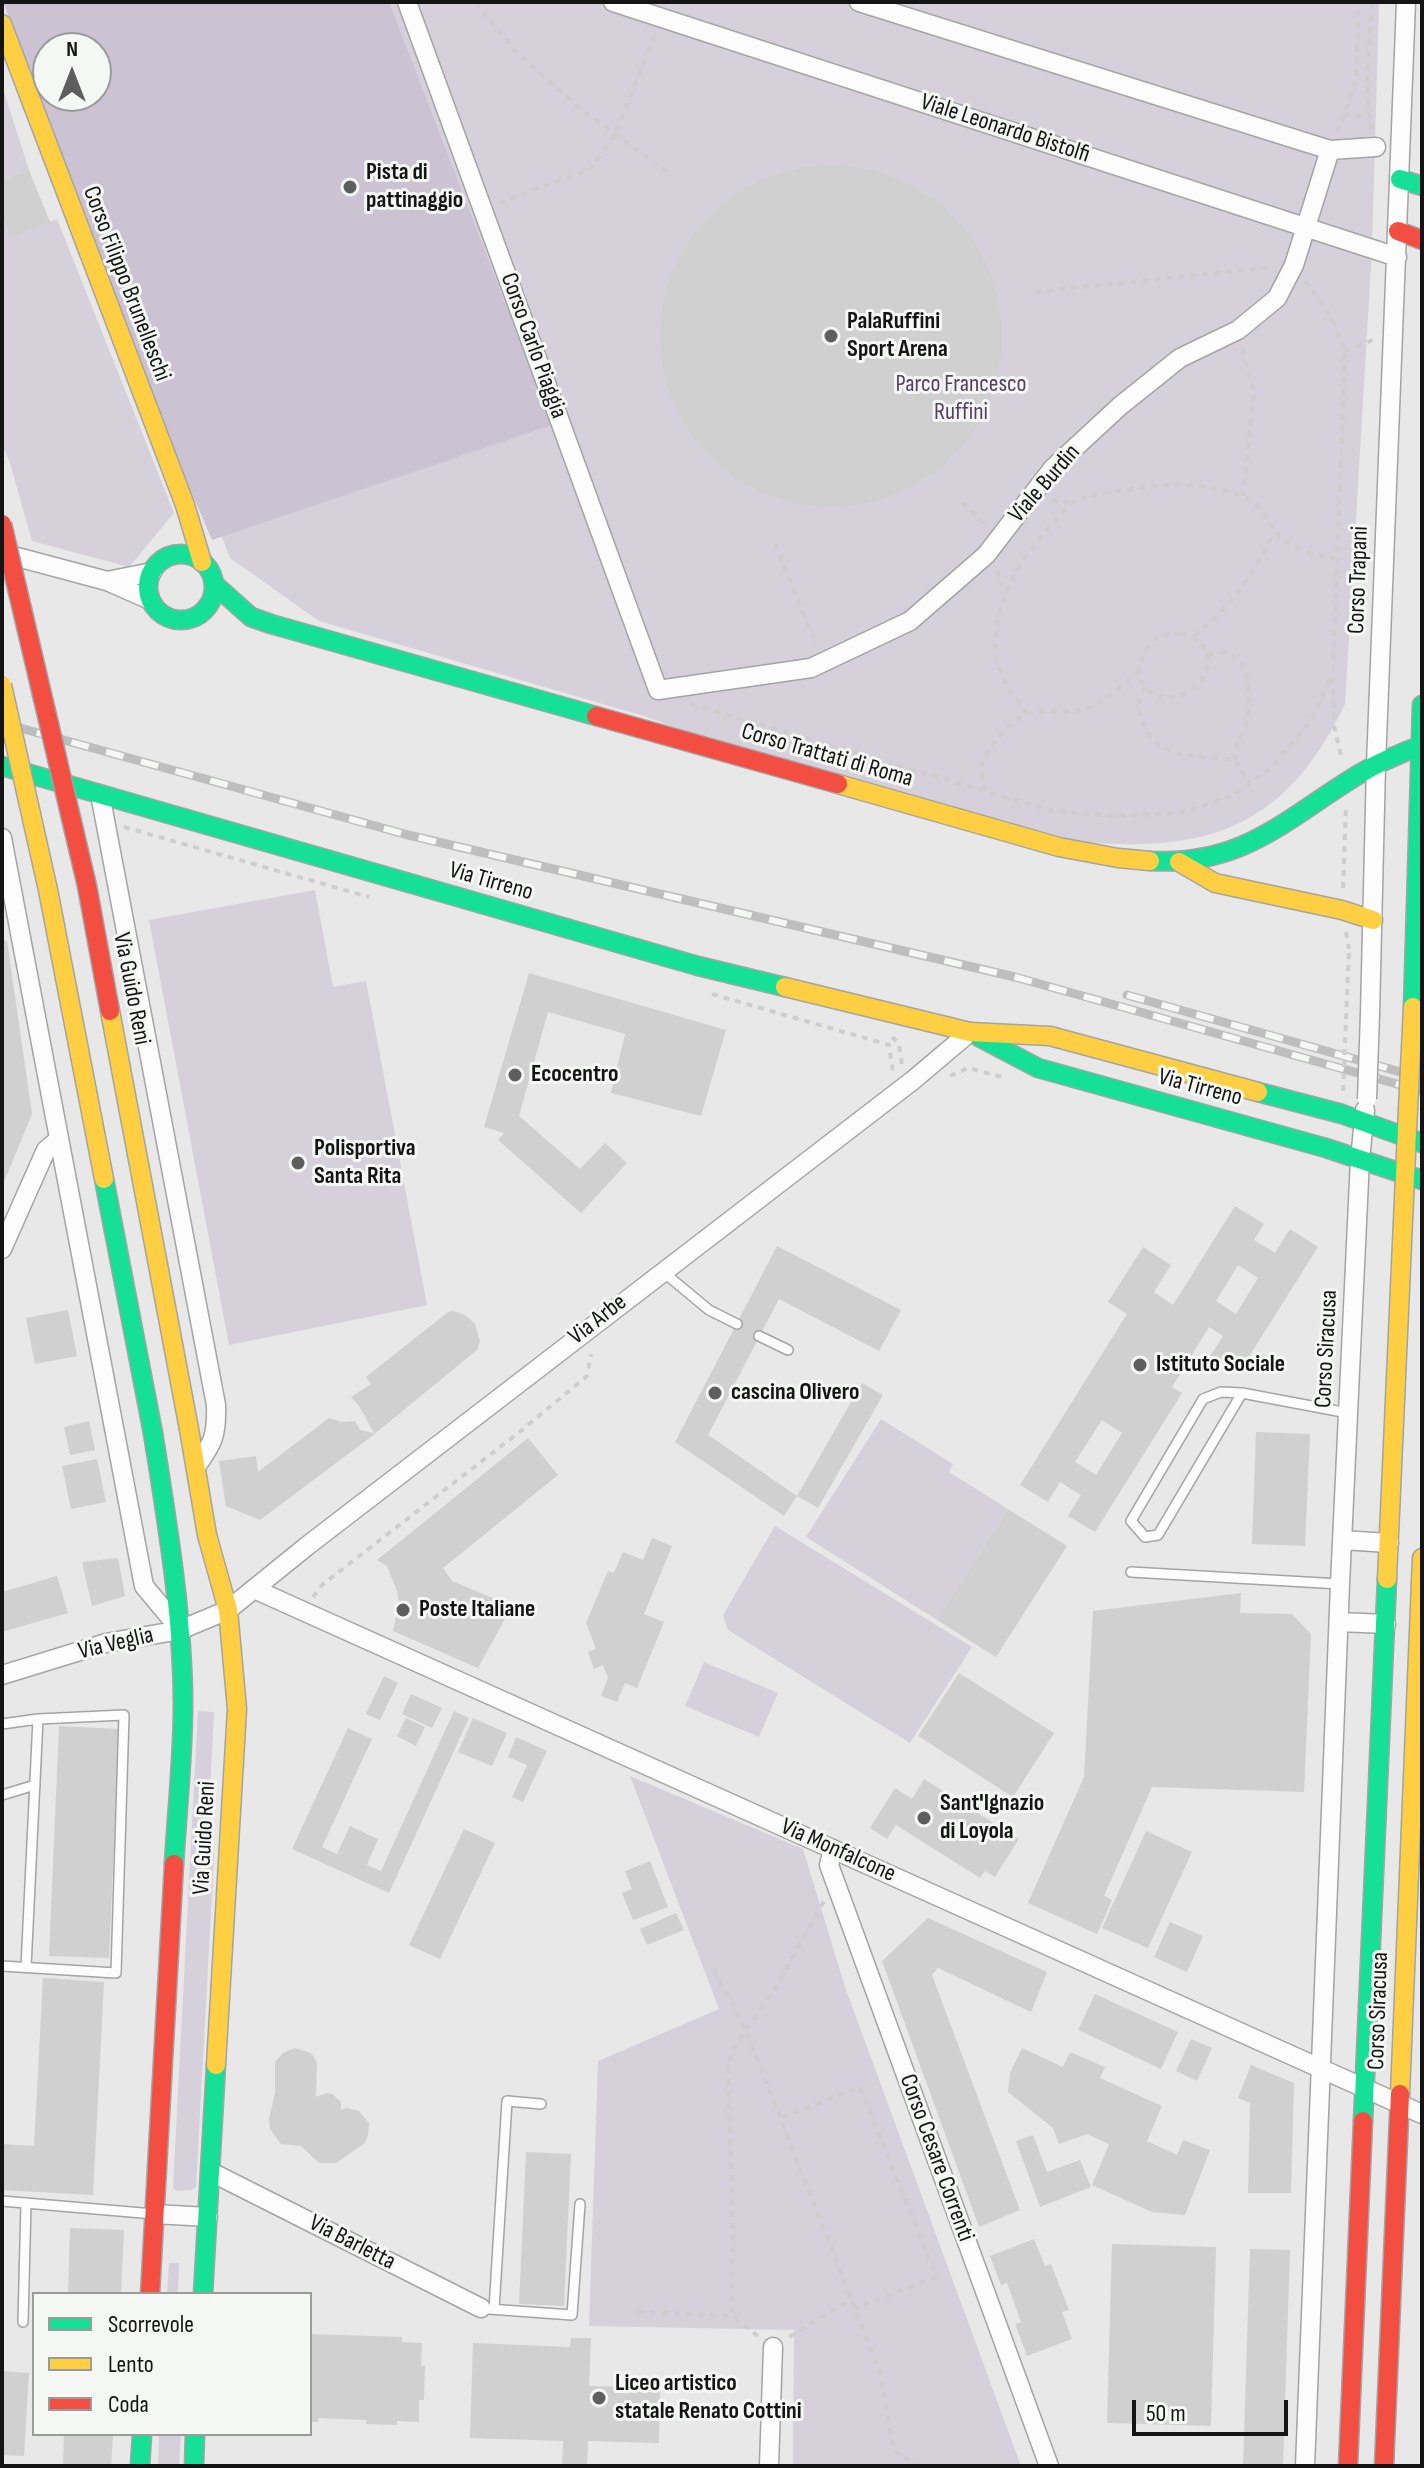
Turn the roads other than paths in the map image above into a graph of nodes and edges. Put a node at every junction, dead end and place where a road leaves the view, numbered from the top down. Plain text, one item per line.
1 (407, 2) edge
2 (613, 2) edge
3 (859, 2) edge
4 (1406, 2) edge
5 (2, 24) edge
6 (1376, 147) road end
7 (1330, 150) junction
8 (1400, 179) junction
9 (1422, 186) edge
10 (1304, 227) junction
11 (1398, 231) junction
12 (1422, 240) edge
13 (1397, 257) junction
14 (185, 505) junction
15 (2, 524) edge
16 (2, 553) edge
17 (167, 557) junction
18 (202, 562) junction
19 (152, 572) junction
20 (107, 581) junction
21 (214, 584) junction
22 (150, 600) junction
23 (194, 617) junction
24 (251, 617) junction
25 (2, 685) edge
26 (658, 690) joint
27 (1422, 705) edge
28 (1421, 745) edge
29 (1376, 765) junction
30 (2, 766) edge
31 (100, 794) junction
32 (2, 838) edge
33 (1179, 862) junction
34 (1373, 920) junction
35 (970, 1032) junction
36 (1364, 1122) junction
37 (58, 1140) junction
38 (1415, 1140) edge
39 (1360, 1159) junction
40 (1414, 1177) edge
41 (2, 1249) edge
42 (662, 1271) junction
43 (737, 1324) dead end
44 (759, 1336) dead end
45 (788, 1350) dead end
46 (1242, 1393) junction
47 (1348, 1413) junction
48 (196, 1467) junction
49 (1342, 1540) junction
50 (1389, 1543) junction
51 (1422, 1558) edge
52 (1131, 1572) dead end
53 (1340, 1584) junction
54 (254, 1589) junction
55 (228, 1610) junction
56 (1339, 1622) junction
57 (1386, 1624) junction
58 (1421, 1625) edge
59 (180, 1630) junction
60 (2, 1675) edge
61 (38, 1719) junction
62 (2, 1724) edge
63 (35, 1785) junction
64 (2, 1795) edge
65 (833, 1849) junction
66 (2, 1966) edge
67 (26, 1967) junction
68 (1323, 2070) junction
69 (1364, 2089) junction
70 (541, 2104) dead end
71 (1399, 2104) junction
72 (1422, 2114) edge
73 (211, 2172) junction
74 (2, 2201) edge
75 (26, 2203) junction
76 (580, 2204) dead end
77 (154, 2214) junction
78 (208, 2217) junction
79 (150, 2292) edge
80 (203, 2292) edge
81 (488, 2309) junction
82 (23, 2322) dead end
83 (773, 2347) road end
84 (142, 2436) edge
85 (195, 2436) edge
86 (140, 2466) edge
87 (194, 2466) edge
88 (769, 2466) edge
89 (1049, 2466) edge
90 (1305, 2466) edge
91 (1348, 2466) edge
92 (1384, 2466) edge

1 - 26 street, Corso Carlo Piaggia
2 - 10 street, Viale Leonardo Bistolfi
3 - 7 street
4 - 8 street, Corso Trapani
5 - 14 main road, Corso Filippo Brunelleschi
6 - 7 street
7 - 10 street, Viale Burdin
8 - 9 main road
8 - 11 street, Corso Trapani
10 - 13 street, Viale Leonardo Bistolfi
10 - 26 street, Viale Burdin
11 - 12 main road
11 - 13 street, Corso Trapani
13 - 29 street, Corso Trapani
14 - 17 main road
14 - 18 main road, Corso Filippo Brunelleschi
15 - 48 main road, Via Guido Reni, bridge
16 - 20 street
17 - 18 main road
17 - 19 main road
18 - 21 main road
19 - 20 street
19 - 22 main road
20 - 22 street
21 - 23 main road
21 - 24 main road, Corso Trattati di Roma
22 - 23 main road
23 - 24 main road
24 - 33 main road, Corso Trattati di Roma
25 - 59 main road, Via Guido Reni, bridge
27 - 28 main road
28 - 29 main road, Corso Trattati di Roma
28 - 38 main road, bridge
29 - 33 main road, Corso Trattati di Roma
29 - 34 street, Corso Trapani
30 - 31 main road, Via Tirreno
31 - 35 main road, Via Tirreno
31 - 48 street, Via Guido Reni
32 - 37 street
33 - 34 main road
34 - 36 street, Corso Trapani, bridge
35 - 36 main road, Via Tirreno
35 - 39 main road, Via Tirreno
35 - 42 street, Via Arbe
36 - 38 main road, Via Tirreno
36 - 39 street, Corso Trapani
37 - 41 street
37 - 59 street
38 - 40 main road
39 - 40 main road, Via Tirreno
39 - 47 street, Corso Siracusa
40 - 50 main road, Corso Siracusa
42 - 43 lane
42 - 54 street, Via Arbe
44 - 45 lane
46 - 46 lane
46 - 47 lane
47 - 49 street, Corso Siracusa
48 - 55 main road, Via Guido Reni
49 - 50 street
49 - 53 street, Corso Siracusa
50 - 57 main road, Corso Siracusa
51 - 58 main road, Corso Siracusa
52 - 53 lane
53 - 56 street, Corso Siracusa
54 - 55 street, Via Arbe
54 - 65 street, Via Monfalcone
55 - 59 street, Via Veglia
55 - 73 main road, Via Guido Reni
56 - 57 street
56 - 68 street, Corso Siracusa
57 - 69 main road, Corso Siracusa
58 - 71 main road, Corso Siracusa
59 - 60 street, Via Veglia
59 - 77 main road, Via Guido Reni
61 - 62 lane
61 - 63 lane
61 - 67 lane
63 - 64 lane
63 - 67 lane
65 - 68 street, Via Monfalcone
65 - 89 street, Corso Cesare Correnti
66 - 67 lane
68 - 69 street, Via Monfalcone
68 - 90 street, Corso Siracusa
69 - 71 street, Via Monfalcone
69 - 91 main road, Corso Siracusa
70 - 81 lane
71 - 72 street, Via Monfalcone
71 - 92 main road, Corso Siracusa
73 - 78 main road, Via Guido Reni
73 - 81 street, Via Barletta
74 - 75 lane
75 - 77 lane
75 - 82 lane
76 - 81 lane, Via Barletta
77 - 78 street
77 - 79 main road, Via Guido Reni
78 - 80 main road, Via Guido Reni
83 - 88 street
84 - 86 main road
85 - 87 main road

